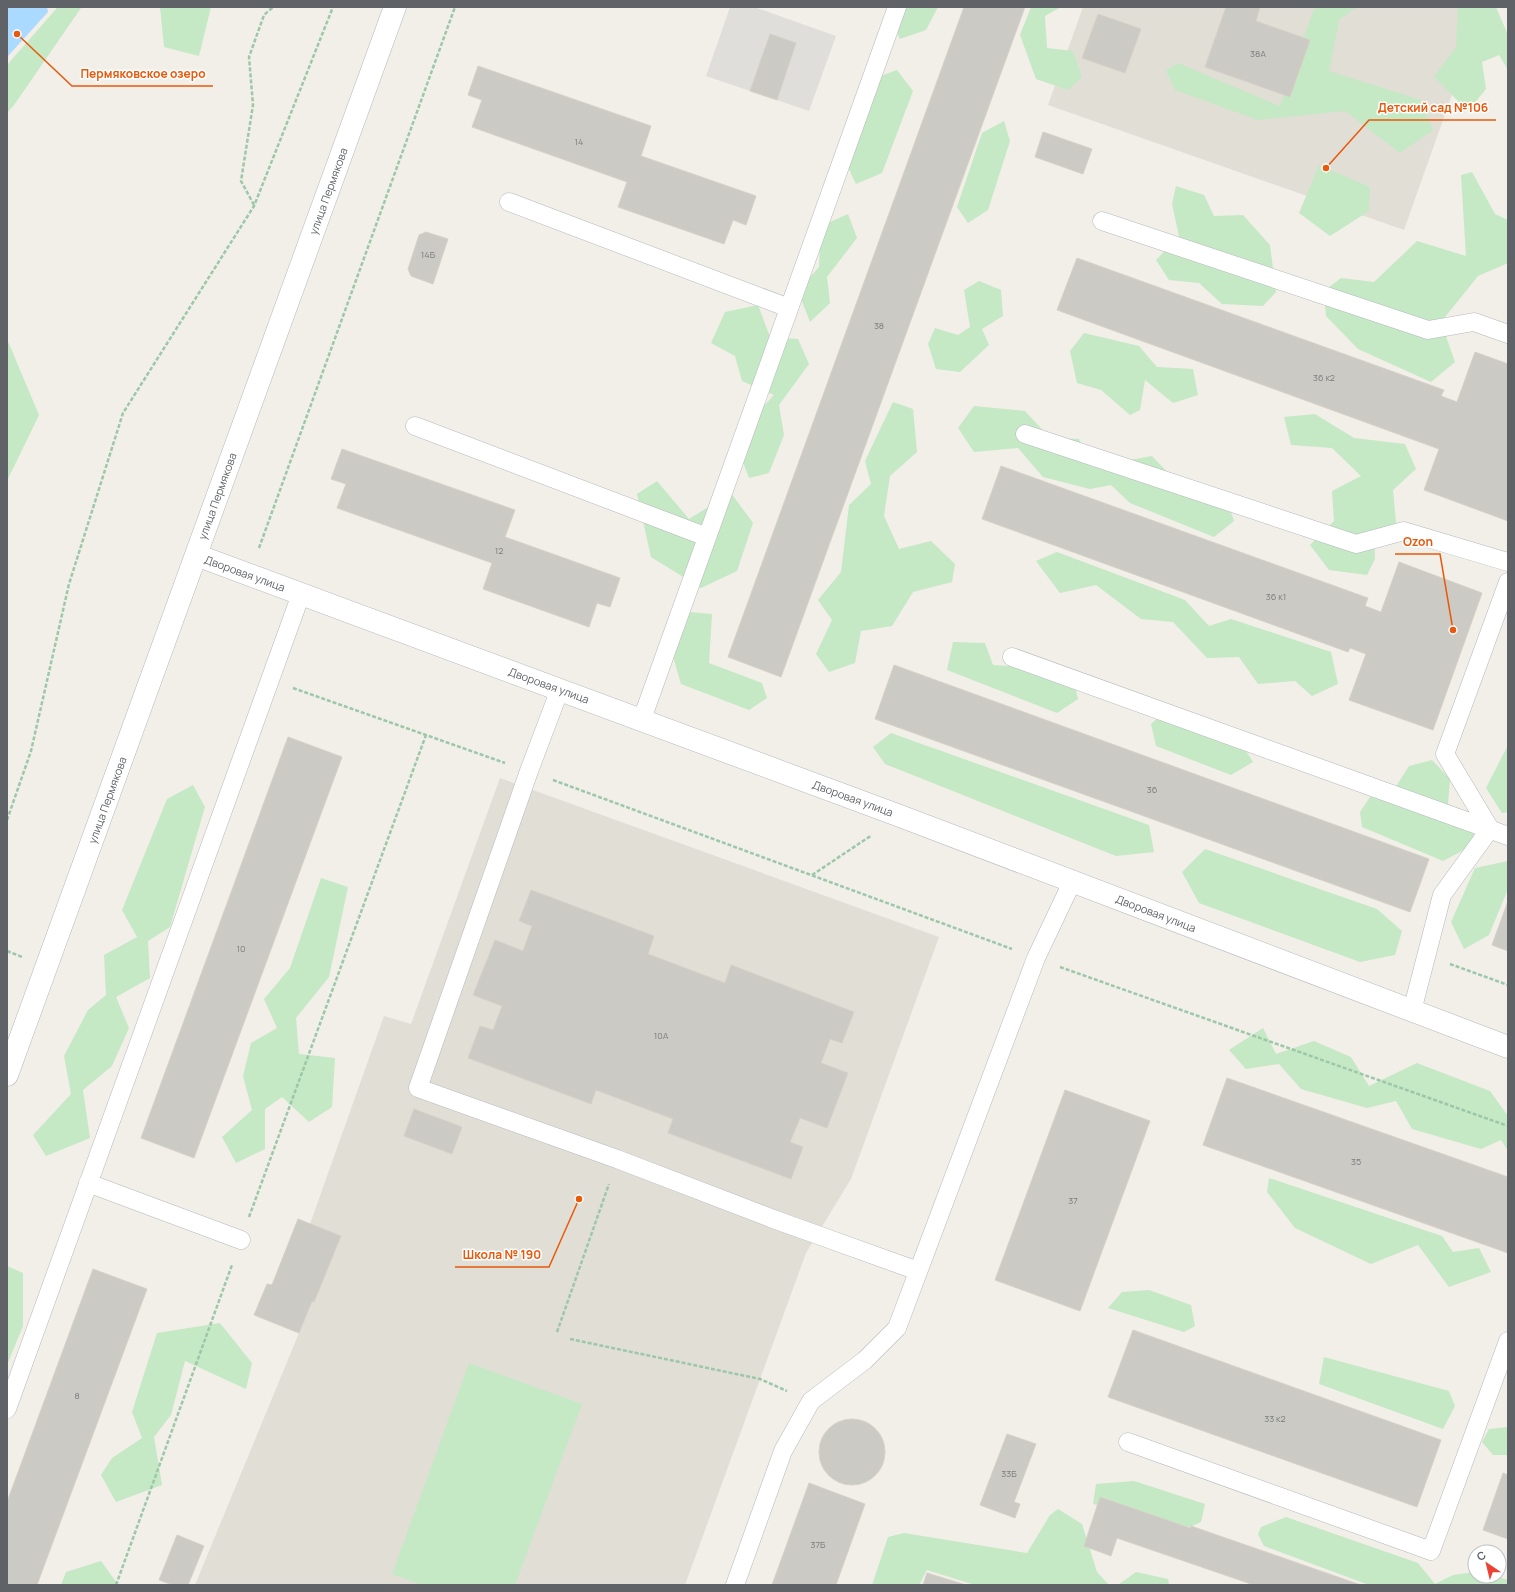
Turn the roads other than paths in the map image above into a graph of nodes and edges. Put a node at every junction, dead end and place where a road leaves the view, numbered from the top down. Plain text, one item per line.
1 (395, 7) edge
2 (896, 7) edge
3 (509, 202) dead end
4 (1102, 220) dead end
5 (789, 308) junction
6 (1508, 334) edge
7 (415, 426) dead end
8 (1025, 434) dead end
9 (707, 537) junction
10 (196, 555) junction
11 (1508, 562) edge
12 (1508, 582) edge
13 (301, 594) junction
14 (1012, 657) dead end
15 (560, 689) junction
16 (642, 719) junction
17 (1490, 829) junction
18 (1508, 836) edge
19 (1073, 880) junction
20 (1412, 1011) junction
21 (1508, 1047) edge
22 (7, 1075) edge
23 (88, 1183) junction
24 (240, 1240) road end
25 (918, 1270) junction
26 (1508, 1341) edge
27 (7, 1409) edge
28 (1128, 1442) dead end
29 (735, 1585) edge

1 - 10 street, улица Пермякова
2 - 5 lane
3 - 5 lane
4 - 6 lane
5 - 9 lane
7 - 9 lane
8 - 11 lane
9 - 16 lane
10 - 13 street, Дворовая улица
10 - 22 street, улица Пермякова
12 - 17 lane
13 - 15 street, Дворовая улица
13 - 23 lane
14 - 17 lane
15 - 16 street, Дворовая улица
15 - 25 lane
16 - 19 street, Дворовая улица
17 - 18 lane
17 - 20 lane
19 - 20 street, Дворовая улица
19 - 25 lane
20 - 21 street, Дворовая улица
23 - 24 lane
23 - 27 lane
25 - 29 lane
26 - 28 lane

